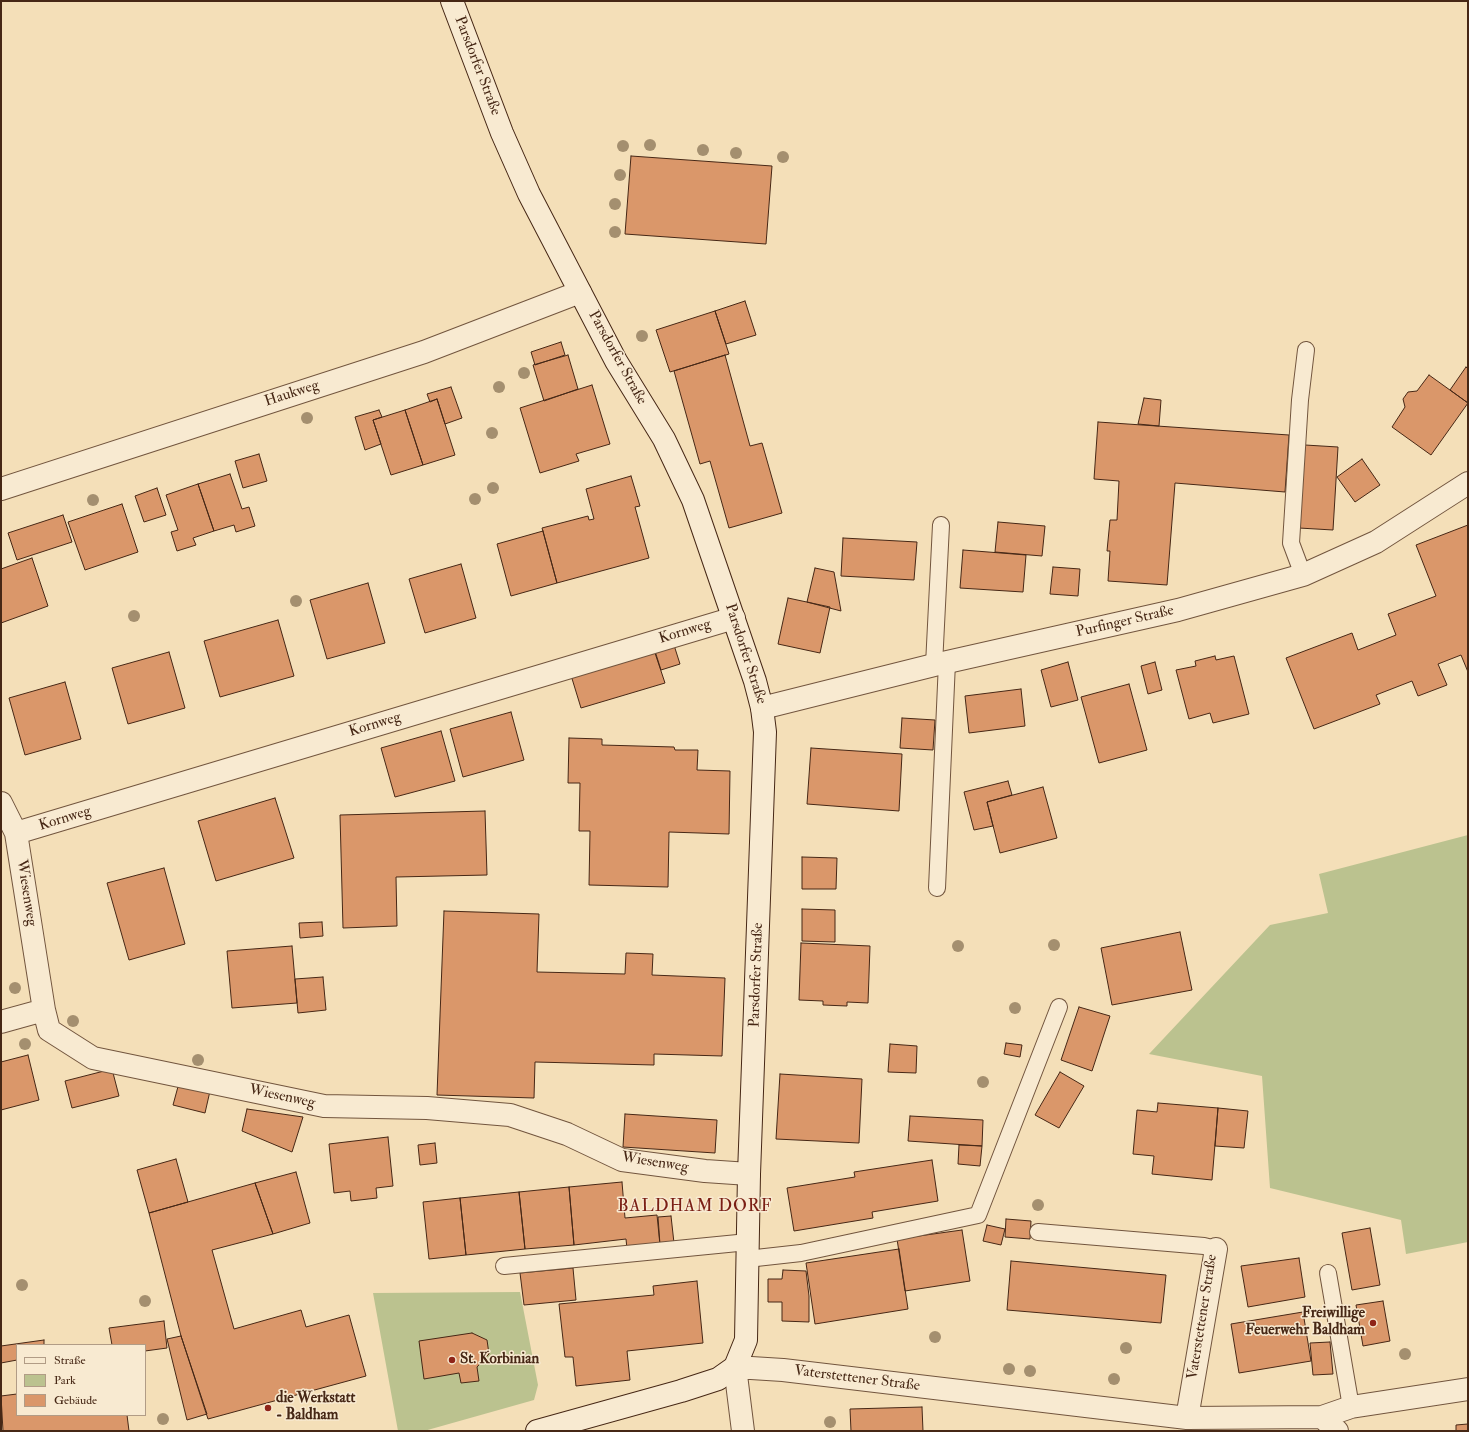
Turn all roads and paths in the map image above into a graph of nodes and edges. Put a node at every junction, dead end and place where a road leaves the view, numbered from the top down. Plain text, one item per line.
1 (452, 1) edge
2 (580, 292) junction
3 (1306, 350) dead end
4 (1468, 483) edge
5 (1, 489) edge
6 (941, 525) dead end
7 (1303, 575) junction
8 (734, 618) junction
9 (940, 663) junction
10 (762, 708) junction
11 (1, 803) edge
12 (16, 833) junction
13 (937, 888) dead end
14 (1059, 1007) dead end
15 (44, 1010) junction
16 (1, 1022) edge
17 (749, 1174) junction
18 (1038, 1232) dead end
19 (1216, 1249) joint
20 (748, 1250) junction
21 (504, 1266) dead end
22 (1328, 1274) dead end
23 (735, 1367) junction
24 (1468, 1389) edge
25 (1351, 1407) junction
26 (1187, 1418) junction
27 (1216, 1424) edge
28 (1330, 1424) edge
29 (537, 1431) edge
30 (743, 1431) edge

1 - 2 street, Parsdorfer Straße
2 - 5 street, Haukweg
2 - 8 street, Parsdorfer Straße
3 - 7 lane
4 - 7 street, Purfinger Straße
6 - 9 lane
7 - 9 street, Purfinger Straße
8 - 10 street, Parsdorfer Straße
8 - 12 street, Kornweg
9 - 10 street, Purfinger Straße
9 - 13 lane
10 - 17 street, Parsdorfer Straße
11 - 12 street, Wiesenweg
12 - 15 street, Wiesenweg
14 - 20 lane
15 - 16 street
15 - 17 street, Wiesenweg
17 - 20 street, Parsdorfer Straße
18 - 19 lane, Vaterstettener Straße
19 - 26 street, Vaterstettener Straße
20 - 21 lane
20 - 23 street, Parsdorfer Straße
22 - 25 lane
23 - 26 street, Vaterstettener Straße
23 - 29 street
23 - 30 street
24 - 25 street, Vaterstettener Straße
25 - 28 street, Vaterstettener Straße
26 - 27 street, Vaterstettener Straße
27 - 28 street, Vaterstettener Straße

